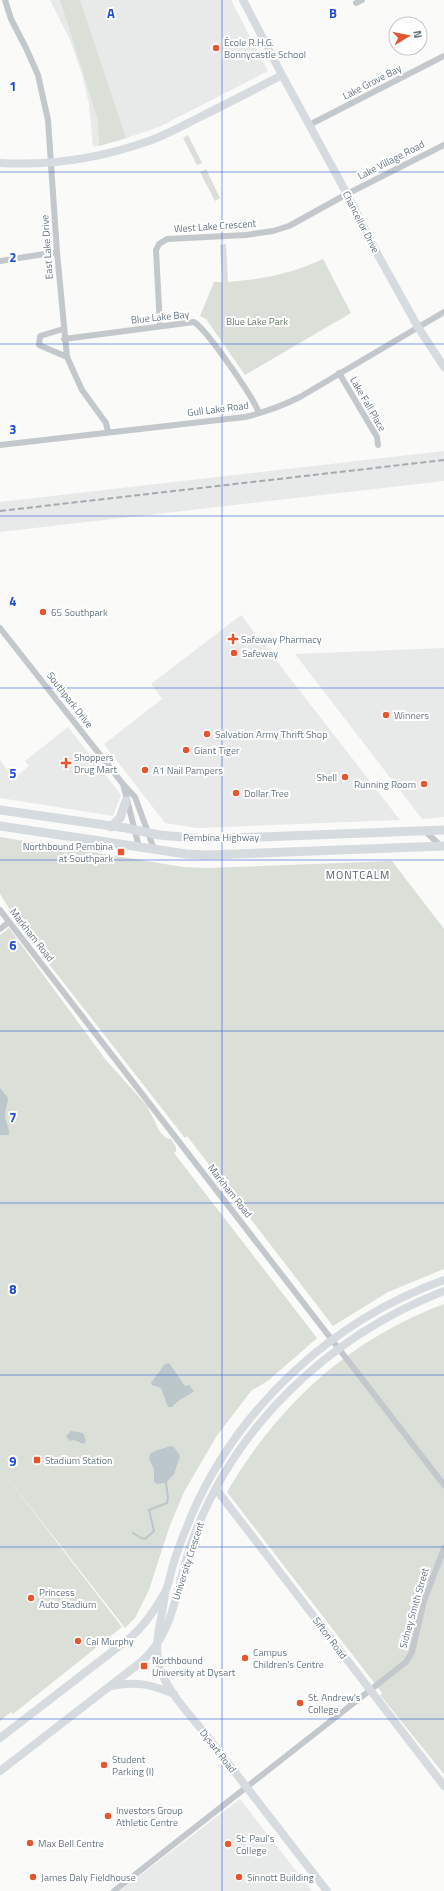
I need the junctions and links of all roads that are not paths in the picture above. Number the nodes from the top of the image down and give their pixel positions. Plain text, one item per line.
1 (5, 0) edge
2 (243, 0) edge
3 (444, 56) edge
4 (282, 75) junction
5 (309, 125) junction
6 (444, 145) edge
7 (0, 163) edge
8 (50, 163) junction
9 (347, 194) junction
10 (56, 252) junction
11 (0, 260) edge
12 (444, 312) edge
13 (160, 326) junction
14 (418, 327) junction
15 (63, 329) junction
16 (64, 340) junction
17 (67, 356) junction
18 (444, 368) edge
19 (339, 373) junction
20 (259, 414) junction
21 (108, 432) junction
22 (0, 445) edge
23 (378, 445) dead end
24 (0, 628) edge
25 (123, 784) junction
26 (126, 801) junction
27 (0, 810) edge
28 (0, 826) edge
29 (111, 827) junction
30 (444, 830) edge
31 (134, 831) junction
32 (425, 831) junction
33 (147, 833) junction
34 (138, 847) junction
35 (443, 847) edge
36 (154, 849) junction
37 (0, 910) edge
38 (9, 922) junction
39 (0, 929) edge
40 (444, 1280) edge
41 (444, 1291) edge
42 (332, 1339) junction
43 (338, 1348) junction
44 (444, 1485) edge
45 (216, 1489) junction
46 (444, 1548) edge
47 (165, 1593) junction
48 (157, 1644) junction
49 (110, 1686) junction
50 (369, 1689) junction
51 (174, 1694) junction
52 (0, 1738) edge
53 (0, 1771) edge
54 (444, 1786) edge
55 (247, 1788) junction
56 (114, 1891) edge
57 (327, 1891) edge

1 - 8 street, East Lake Drive
2 - 4 street, Chancellor Drive
3 - 5 street, Lake Grove Bay
4 - 5 street, Chancellor Drive
4 - 8 street
5 - 9 street, Chancellor Drive
6 - 9 street, Lake Village Road
7 - 8 street
8 - 10 street, East Lake Drive
9 - 13 street, West Lake Crescent
9 - 14 street, Chancellor Drive
10 - 11 street
10 - 15 street, East Lake Drive
12 - 14 street
13 - 16 street, Blue Lake Bay
13 - 20 street, Blue Lake Bay
14 - 18 street, Chancellor Drive
14 - 19 street, Gull Lake Road
15 - 16 street, East Lake Drive
15 - 17 street
16 - 17 street, East Lake Drive
17 - 21 street, East Lake Drive
19 - 20 street, Gull Lake Road
19 - 23 street, Lake Fall Place
20 - 21 street, Gull Lake Road
21 - 22 street, Gull Lake Road
24 - 25 street, Southpark Drive
25 - 26 street, Southpark Drive
25 - 33 street, Southpark Drive
26 - 29 main road
26 - 31 street, Southpark Drive
27 - 29 main road, Pembina Highway
28 - 34 main road, Pembina Highway
29 - 31 main road, Pembina Highway
30 - 32 main road, Pembina Highway
31 - 33 main road, Pembina Highway
31 - 34 street, Southpark Drive
32 - 33 main road, Pembina Highway
32 - 35 street
33 - 36 street, Southpark Drive
34 - 36 main road, Pembina Highway
35 - 36 main road, Pembina Highway
37 - 38 street, Markham Road
38 - 39 street
38 - 42 street, Markham Road
40 - 42 street, University Crescent
41 - 43 street, University Crescent
42 - 43 street, Markham Road
42 - 47 street, University Crescent
43 - 44 street, Markham Road
43 - 45 street, University Crescent
45 - 48 street, University Crescent
45 - 50 street, Sifton Road
46 - 50 street, Sidney Smith Street
47 - 48 street, Dysart Road
47 - 52 street, University Crescent
48 - 49 street, University Crescent
48 - 51 street, Dysart Road
49 - 51 street
49 - 53 street, University Crescent
50 - 54 street, Sifton Road
50 - 55 street, Sidney Smith Street
51 - 55 street, Dysart Road
55 - 56 street, Sidney Smith Street
55 - 57 street, Dysart Road

